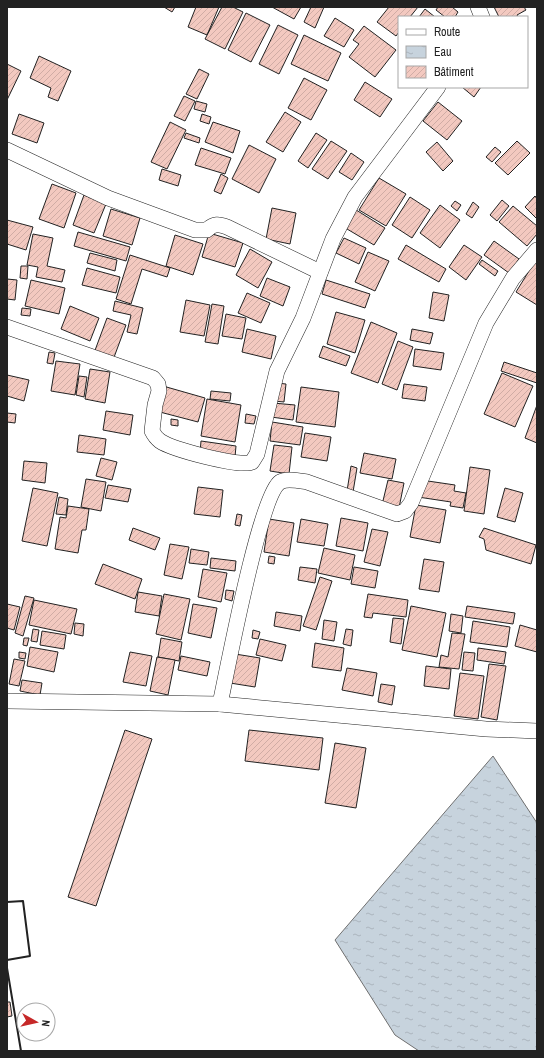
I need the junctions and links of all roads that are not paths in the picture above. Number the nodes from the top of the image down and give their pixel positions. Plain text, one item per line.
1 (437, 88) edge
2 (7, 150) edge
3 (537, 250) edge
4 (320, 272) junction
5 (7, 327) edge
6 (7, 701) edge
7 (220, 704) junction
8 (537, 731) edge

1 - 4 street
2 - 4 street
3 - 7 street
4 - 5 street
6 - 7 street
7 - 8 street

